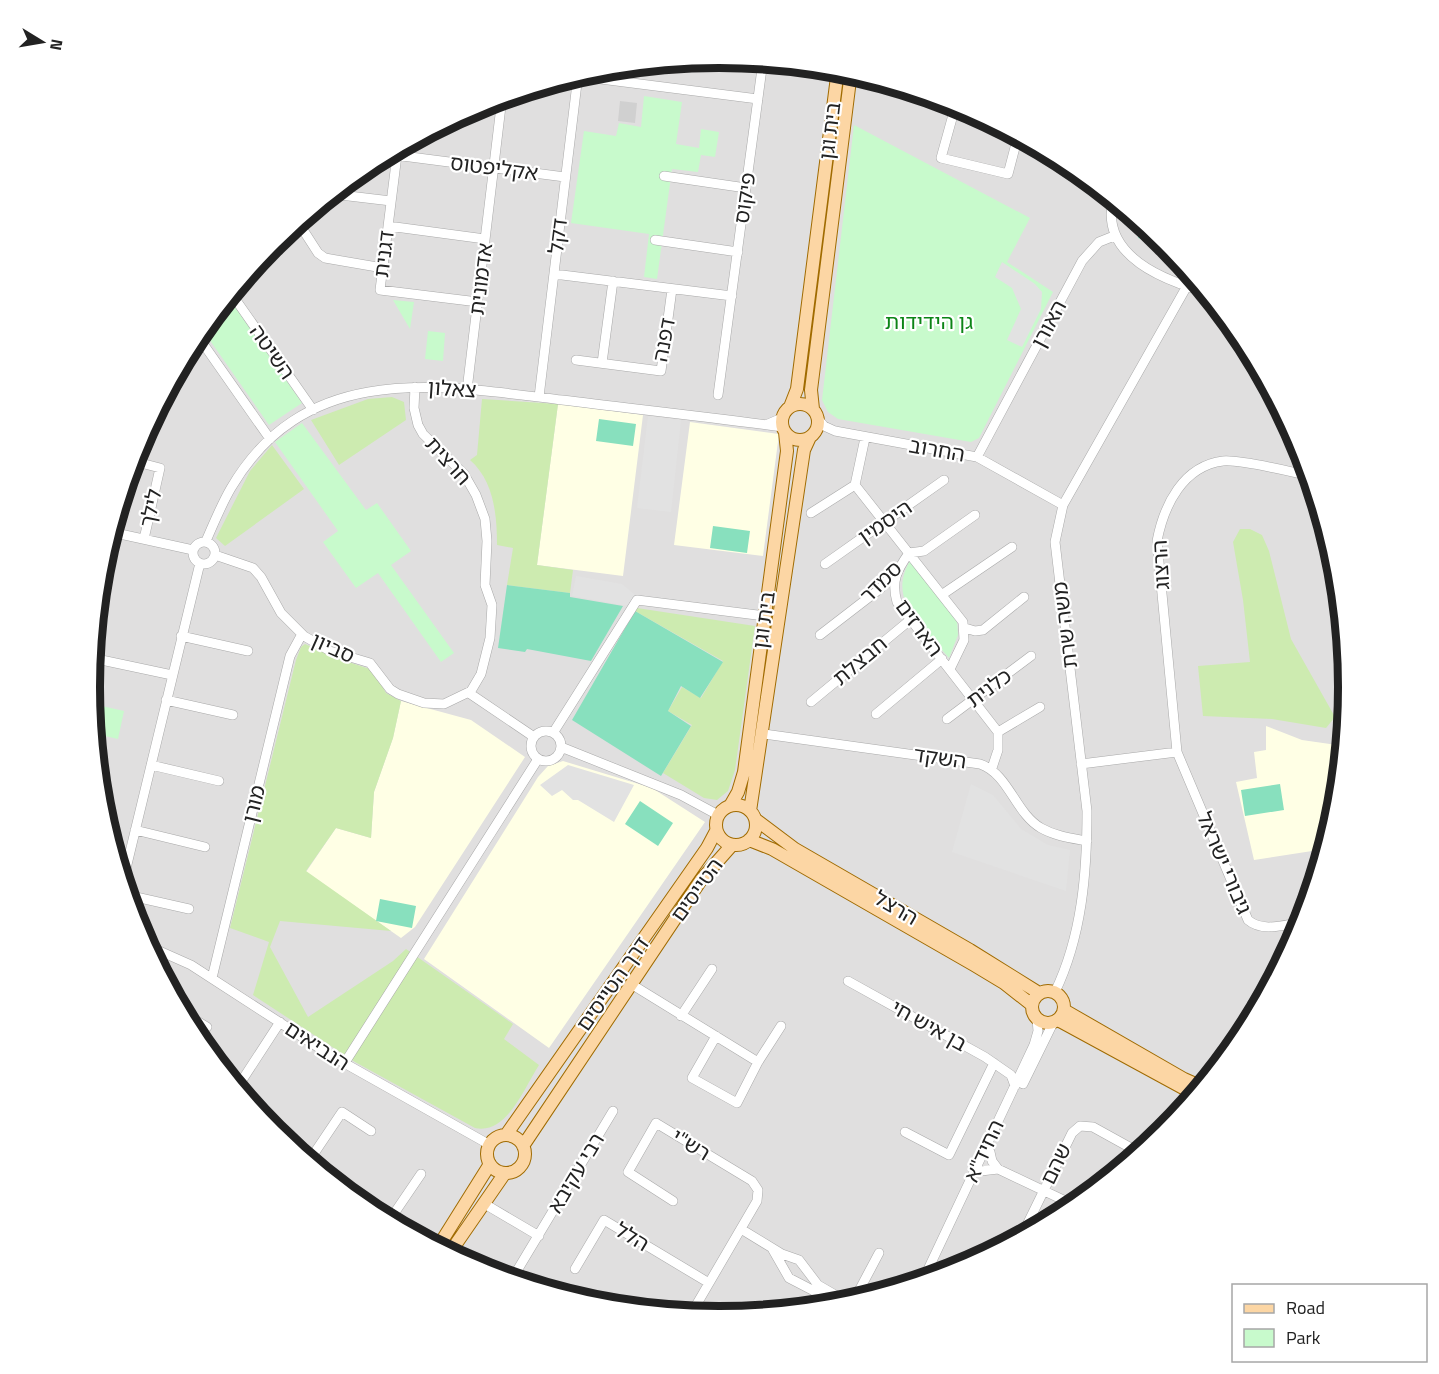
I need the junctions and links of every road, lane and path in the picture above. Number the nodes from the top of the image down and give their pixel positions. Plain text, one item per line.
1 (762, 69) edge
2 (600, 79) edge
3 (837, 79) edge
4 (850, 81) edge
5 (577, 85) edge
6 (758, 99) junction
7 (500, 108) edge
8 (953, 114) edge
9 (1016, 143) edge
10 (402, 155) edge
11 (392, 161) edge
12 (494, 168) junction
13 (664, 176) dead end
14 (565, 177) junction
15 (746, 188) junction
16 (343, 195) edge
17 (391, 201) junction
18 (1111, 207) edge
19 (388, 226) junction
20 (302, 229) edge
21 (1114, 236) junction
22 (485, 239) junction
23 (655, 240) dead end
24 (738, 252) junction
25 (382, 268) junction
26 (554, 274) junction
27 (613, 281) junction
28 (1187, 286) junction
29 (1192, 288) edge
30 (672, 289) junction
31 (732, 296) junction
32 (236, 300) edge
33 (478, 302) junction
34 (203, 344) edge
35 (576, 360) dead end
36 (602, 363) junction
37 (415, 387) junction
38 (467, 390) junction
39 (718, 395) dead end
40 (539, 397) junction
41 (790, 407) junction
42 (313, 410) junction
43 (816, 414) junction
44 (783, 426) junction
45 (835, 431) junction
46 (811, 436) junction
47 (865, 438) junction
48 (270, 439) junction
49 (977, 457) junction
50 (142, 463) edge
51 (1301, 474) edge
52 (944, 480) dead end
53 (855, 485) junction
54 (1063, 505) junction
55 (811, 513) dead end
56 (975, 515) dead end
57 (884, 522) junction
58 (119, 534) edge
59 (144, 539) junction
60 (206, 541) junction
61 (1012, 547) dead end
62 (193, 550) junction
63 (909, 553) junction
64 (215, 555) junction
65 (200, 563) junction
66 (825, 564) dead end
67 (943, 594) junction
68 (1024, 597) dead end
69 (765, 616) junction
70 (910, 620) junction
71 (965, 628) junction
72 (302, 634) junction
73 (820, 635) dead end
74 (181, 636) junction
75 (248, 651) dead end
76 (1031, 656) dead end
77 (942, 659) junction
78 (101, 660) edge
79 (950, 669) junction
80 (172, 675) junction
81 (469, 693) junction
82 (973, 699) junction
83 (166, 700) junction
84 (811, 702) dead end
85 (1040, 707) dead end
86 (876, 714) dead end
87 (233, 715) dead end
88 (947, 719) dead end
89 (998, 732) junction
90 (553, 733) junction
91 (764, 734) junction
92 (534, 737) junction
93 (561, 747) junction
94 (1177, 752) junction
95 (538, 759) junction
96 (1081, 764) junction
97 (151, 765) junction
98 (992, 768) junction
99 (219, 781) dead end
100 (730, 806) junction
101 (718, 815) junction
102 (753, 815) junction
103 (135, 830) junction
104 (716, 831) junction
105 (749, 840) junction
106 (1087, 841) junction
107 (732, 845) junction
108 (205, 847) dead end
109 (127, 865) edge
110 (137, 897) edge
111 (189, 909) dead end
112 (1292, 923) edge
113 (159, 950) edge
114 (712, 969) dead end
115 (212, 978) junction
116 (848, 981) dead end
117 (631, 984) junction
118 (1055, 992) junction
119 (1039, 993) junction
120 (1032, 1005) junction
121 (681, 1016) junction
122 (1058, 1017) junction
123 (1037, 1019) junction
124 (199, 1022) edge
125 (280, 1022) junction
126 (781, 1026) dead end
127 (207, 1027) dead end
128 (716, 1036) junction
129 (758, 1062) junction
130 (994, 1063) junction
131 (344, 1064) junction
132 (1024, 1066) junction
133 (1008, 1072) junction
134 (242, 1081) edge
135 (1195, 1084) edge
136 (1015, 1086) junction
137 (1189, 1091) edge
138 (613, 1111) dead end
139 (371, 1131) dead end
140 (905, 1132) dead end
141 (507, 1135) junction
142 (490, 1145) junction
143 (523, 1146) junction
144 (1132, 1149) edge
145 (990, 1152) junction
146 (313, 1155) edge
147 (490, 1164) junction
148 (998, 1169) junction
149 (981, 1171) junction
150 (505, 1173) junction
151 (421, 1174) dead end
152 (1043, 1190) junction
153 (674, 1201) dead end
154 (1066, 1201) edge
155 (483, 1203) junction
156 (394, 1214) edge
157 (1026, 1225) edge
158 (741, 1229) junction
159 (539, 1236) junction
160 (442, 1241) edge
161 (769, 1246) junction
162 (454, 1247) edge
163 (879, 1253) dead end
164 (793, 1259) junction
165 (805, 1268) junction
166 (935, 1268) edge
167 (575, 1269) dead end
168 (784, 1269) junction
169 (927, 1271) edge
170 (516, 1272) edge
171 (796, 1280) junction
172 (709, 1283) junction
173 (858, 1291) edge
174 (838, 1295) edge
175 (827, 1297) edge
176 (695, 1305) edge

1 - 6 street, פיקוס
2 - 6 street
3 - 41 main road, בית וגן
4 - 43 main road, בית וגן
5 - 14 street, דקל
6 - 15 street, פיקוס
7 - 12 street, אדמונית
8 - 9 street
10 - 12 street, אקליפטוס
11 - 17 street, דגנית
12 - 14 street, אקליפטוס
12 - 22 street, אדמונית
13 - 15 street
14 - 26 street, דקל
15 - 24 street, פיקוס
16 - 17 street
17 - 19 street, דגנית
18 - 21 street
19 - 22 street
19 - 25 street, דגנית
20 - 25 street
21 - 28 street
21 - 49 street, האורן
22 - 33 street, אדמונית
23 - 24 street
24 - 31 street, פיקוס
25 - 33 street, דגנית
26 - 27 street
26 - 40 street, דקל
27 - 30 street
27 - 36 street
28 - 29 street
28 - 54 street, משה שרת
30 - 31 street
30 - 36 street, דפנה
31 - 39 street, פיקוס
32 - 42 street, השיטה
33 - 38 street, אדמונית
34 - 48 street
35 - 36 street, דפנה
37 - 38 street, צאלון
37 - 42 street, צאלון
37 - 81 street, חרצית
38 - 40 street, צאלון
40 - 44 street, צאלון
41 - 43 main road
41 - 44 main road
42 - 48 street, צאלון
43 - 45 street, החרוב
43 - 46 main road
44 - 46 main road
44 - 69 main road, בית וגן
45 - 46 street, החרוב
45 - 47 street, החרוב
46 - 91 main road, בית וגן
47 - 49 street, החרוב
47 - 53 street
48 - 60 street, צאלון
49 - 54 street, החרוב
50 - 59 street, לילך
51 - 94 street, הרצוג
52 - 57 street, היסמין
53 - 55 street
53 - 57 street, הארזים
54 - 96 street, משה שרת
56 - 63 street, סמדר
57 - 63 street, הארזים
57 - 66 street, היסמין
58 - 59 street
59 - 62 street
60 - 62 street
60 - 64 street
61 - 67 street
62 - 65 street
63 - 67 street, הארזים
63 - 70 street, הארזים
63 - 73 street, סמדר
64 - 65 street
64 - 72 street, סביון
65 - 74 street
67 - 71 street, הארזים
68 - 71 street
69 - 90 street
69 - 100 main road, בית וגן
70 - 77 street, הארזים
70 - 84 street, חבצלת
71 - 79 street, הארזים
72 - 81 street, סביון
72 - 115 street, מורן
74 - 75 street
74 - 80 street
76 - 82 street, כלנית
77 - 79 street, הארזים
77 - 86 street
78 - 80 street
79 - 82 street, הארזים
80 - 83 street
81 - 92 street
82 - 88 street, כלנית
82 - 89 street, הארזים
83 - 87 street
83 - 97 street
85 - 89 street
89 - 98 street
90 - 92 street
90 - 93 street
91 - 98 street, השקד
91 - 102 main road, בית וגן
92 - 95 street
93 - 95 street
93 - 101 street
94 - 96 street
94 - 112 street, גיבורי ישראל
95 - 131 street
96 - 106 street, משה שרת
97 - 99 street
97 - 103 street
98 - 106 street, השקד
100 - 101 main road
100 - 102 main road
101 - 104 main road
102 - 105 main road
102 - 119 main road, הרצל
103 - 108 street
103 - 109 street
104 - 107 main road
104 - 141 main road, דרך הטייסים
105 - 107 main road
105 - 120 main road, הרצל
106 - 118 street, משה שרת
107 - 117 main road, הטייסים
110 - 111 street
113 - 115 street, הנביאים
114 - 121 street
115 - 125 street, הנביאים
116 - 130 street, בן איש חי
117 - 121 street
117 - 143 main road, הטייסים
118 - 119 main road
118 - 122 main road
119 - 120 main road
120 - 123 main road
121 - 128 street
122 - 123 main road
122 - 135 main road
122 - 137 main road
122 - 145 street, החיד"א
123 - 132 street, החיד"א
124 - 127 street
125 - 131 street, הנביאים
125 - 134 street
126 - 129 street
128 - 129 street
128 - 129 street
130 - 133 street, בן איש חי
130 - 140 street
131 - 142 street, הנביאים
132 - 133 street
132 - 136 street, החיד"א
133 - 136 street
136 - 169 street, החיד"א
138 - 159 street, רבי עקיבא
139 - 146 street
141 - 142 main road
141 - 143 main road
142 - 147 main road
143 - 150 main road
144 - 152 street, שהם
145 - 148 street
145 - 149 street, החיד"א
147 - 150 main road
147 - 160 main road
148 - 149 street
148 - 152 street
149 - 166 street, החיד"א
150 - 155 main road
151 - 156 street
152 - 154 street
152 - 157 street, שהם
153 - 158 street, רש"י
155 - 159 street, רבי עקיבא
155 - 162 main road
158 - 161 street
158 - 172 street
159 - 170 street, רבי עקיבא
161 - 164 street
161 - 168 street
163 - 173 street
164 - 165 street
164 - 168 street
165 - 171 street
165 - 174 street
167 - 172 street, הלל
168 - 171 street
171 - 175 street
172 - 176 street

